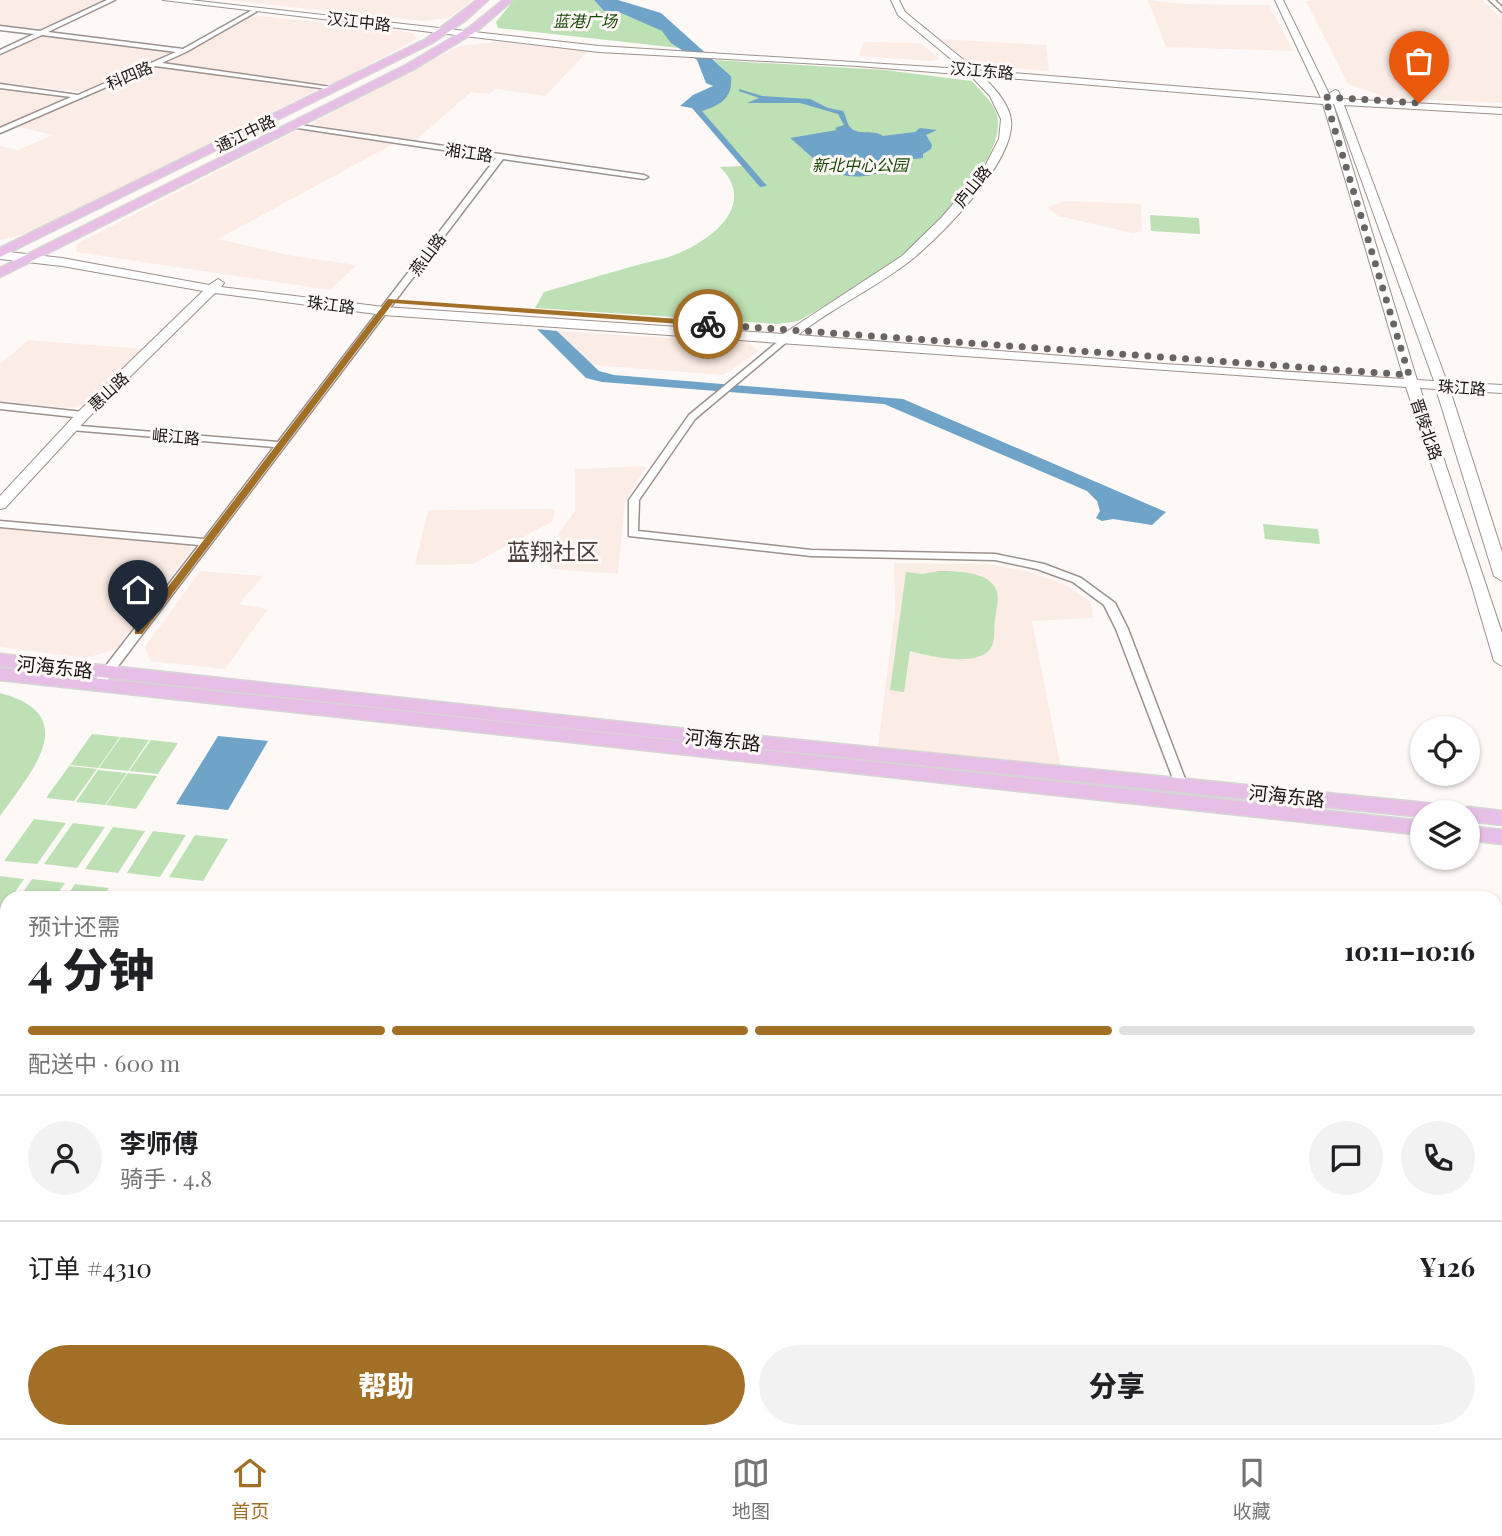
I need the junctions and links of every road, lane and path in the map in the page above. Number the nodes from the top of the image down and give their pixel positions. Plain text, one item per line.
1 (112, 0) edge
2 (167, 0) edge
3 (200, 0) edge
4 (483, 0) edge
5 (508, 0) edge
6 (895, 0) edge
7 (1492, 0) edge
8 (1280, 2) edge
9 (1292, 2) dead end
10 (1502, 10) edge
11 (254, 11) junction
12 (0, 28) edge
13 (447, 30) junction
14 (468, 32) junction
15 (40, 33) junction
16 (184, 51) junction
17 (0, 52) edge
18 (155, 64) junction
19 (970, 70) junction
20 (0, 86) edge
21 (335, 88) junction
22 (78, 96) junction
23 (1332, 100) junction
24 (1502, 109) edge
25 (293, 126) junction
26 (0, 131) edge
27 (501, 156) junction
28 (645, 177) dead end
29 (6, 247) edge
30 (43, 252) junction
31 (0, 254) edge
32 (28, 258) junction
33 (0, 273) edge
34 (216, 285) junction
35 (388, 306) junction
36 (791, 334) junction
37 (1410, 379) junction
38 (1441, 381) junction
39 (1502, 381) edge
40 (1502, 389) edge
41 (0, 406) edge
42 (83, 415) junction
43 (71, 427) junction
44 (281, 445) junction
45 (0, 505) edge
46 (0, 524) edge
47 (206, 542) junction
48 (1502, 576) edge
49 (0, 660) edge
50 (1502, 661) edge
51 (0, 674) edge
52 (103, 678) junction
53 (1181, 784) junction
54 (1410, 808) edge
55 (1480, 815) edge
56 (1502, 818) edge
57 (1410, 827) edge
58 (1480, 834) edge
59 (1502, 837) edge

1 - 15 street
2 - 11 main road, 汉江中路
3 - 13 main road, 汉江中路
4 - 13 main road, 通江中路
5 - 14 main road
6 - 19 main road, 庐山路
7 - 10 street
8 - 23 main road, 晋陵北路
9 - 23 main road, 晋陵北路
11 - 13 main road, 汉江中路
11 - 16 street, 科四路
12 - 15 street
13 - 14 main road, 汉江中路
13 - 21 main road, 通江中路
14 - 19 main road, 汉江东路
14 - 25 main road, 通江中路
15 - 16 street
15 - 17 street
16 - 18 street, 科四路
18 - 21 street
18 - 22 street, 科四路
19 - 23 main road, 汉江东路
19 - 36 main road, 庐山路
20 - 22 street
21 - 29 main road, 通江中路
22 - 26 street, 科四路
23 - 24 main road, 汉江东路
23 - 37 main road, 晋陵北路
23 - 38 main road, 晋陵北路
25 - 27 street, 湘江路
25 - 30 main road, 通江中路
27 - 28 street, 湘江路
27 - 35 street, 燕山路
29 - 30 main road, 珠江路
29 - 31 main road, 通江中路
30 - 32 main road, 通江中路
30 - 34 main road, 珠江路
31 - 32 main road, 珠江路
32 - 33 main road, 通江中路
32 - 34 main road, 珠江路
34 - 35 main road, 珠江路
34 - 42 main road, 惠山路
35 - 36 main road, 珠江路
35 - 44 street, 燕山路
36 - 37 main road, 珠江路
36 - 53 street
37 - 38 main road, 珠江路
37 - 50 main road, 晋陵北路
38 - 39 main road, 珠江路
38 - 40 main road, 珠江路
38 - 48 main road, 晋陵北路
41 - 42 street
42 - 43 main road, 惠山路
43 - 44 street, 岷江路
43 - 45 main road, 惠山路
44 - 47 street, 燕山路
46 - 47 street
47 - 52 street, 燕山路
49 - 52 main road, 河海东路
51 - 52 main road, 河海东路
52 - 53 main road, 河海东路
52 - 57 main road, 河海东路
53 - 54 main road, 河海东路
55 - 56 main road
58 - 59 main road

